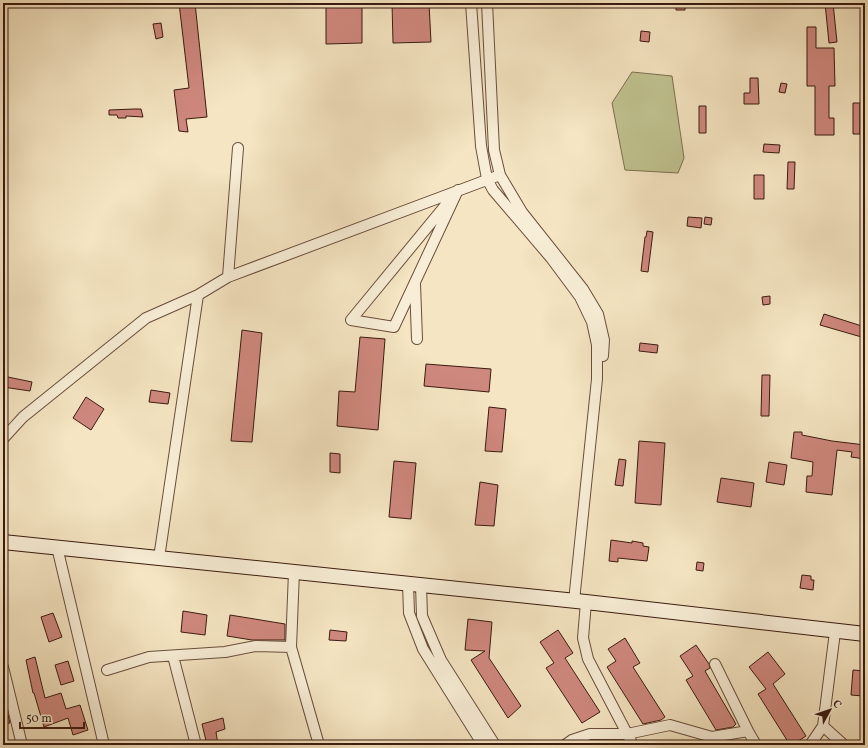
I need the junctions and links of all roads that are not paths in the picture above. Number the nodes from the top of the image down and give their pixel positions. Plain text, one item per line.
1 (471, 3) edge
2 (487, 3) edge
3 (238, 148) dead end
4 (500, 175) junction
5 (487, 179) junction
6 (458, 190) junction
7 (228, 277) junction
8 (415, 282) junction
9 (198, 295) junction
10 (417, 339) dead end
11 (597, 379) junction
12 (3, 439) edge
13 (3, 542) edge
14 (57, 547) junction
15 (159, 558) junction
16 (294, 572) junction
17 (415, 584) junction
18 (580, 602) junction
19 (835, 632) junction
20 (865, 634) edge
21 (291, 647) junction
22 (173, 656) junction
23 (715, 664) dead end
24 (3, 667) edge
25 (107, 670) dead end
26 (823, 726) junction
27 (748, 732) junction
28 (627, 734) junction
29 (22, 745) edge
30 (104, 745) edge
31 (196, 745) edge
32 (319, 745) edge
33 (483, 745) edge
34 (495, 745) edge
35 (565, 745) edge
36 (633, 745) edge
37 (756, 745) edge
38 (810, 745) edge
39 (844, 745) edge

1 - 5 street
2 - 4 street
3 - 7 street
4 - 5 street
4 - 11 street
5 - 6 street
5 - 11 street
6 - 7 street
6 - 8 street
6 - 8 street
7 - 9 street
8 - 10 street
9 - 12 street
9 - 15 street
11 - 18 street
13 - 14 main road
14 - 15 main road
14 - 30 street
15 - 16 main road
16 - 17 main road
16 - 21 street
17 - 18 main road
17 - 33 street
17 - 34 street
18 - 19 main road
18 - 28 street
19 - 20 main road
19 - 26 street
21 - 22 street
21 - 32 street
22 - 25 street
22 - 31 street
23 - 27 street
24 - 29 street
26 - 38 street
26 - 39 street
27 - 28 street
27 - 37 street
28 - 35 street
28 - 36 street

